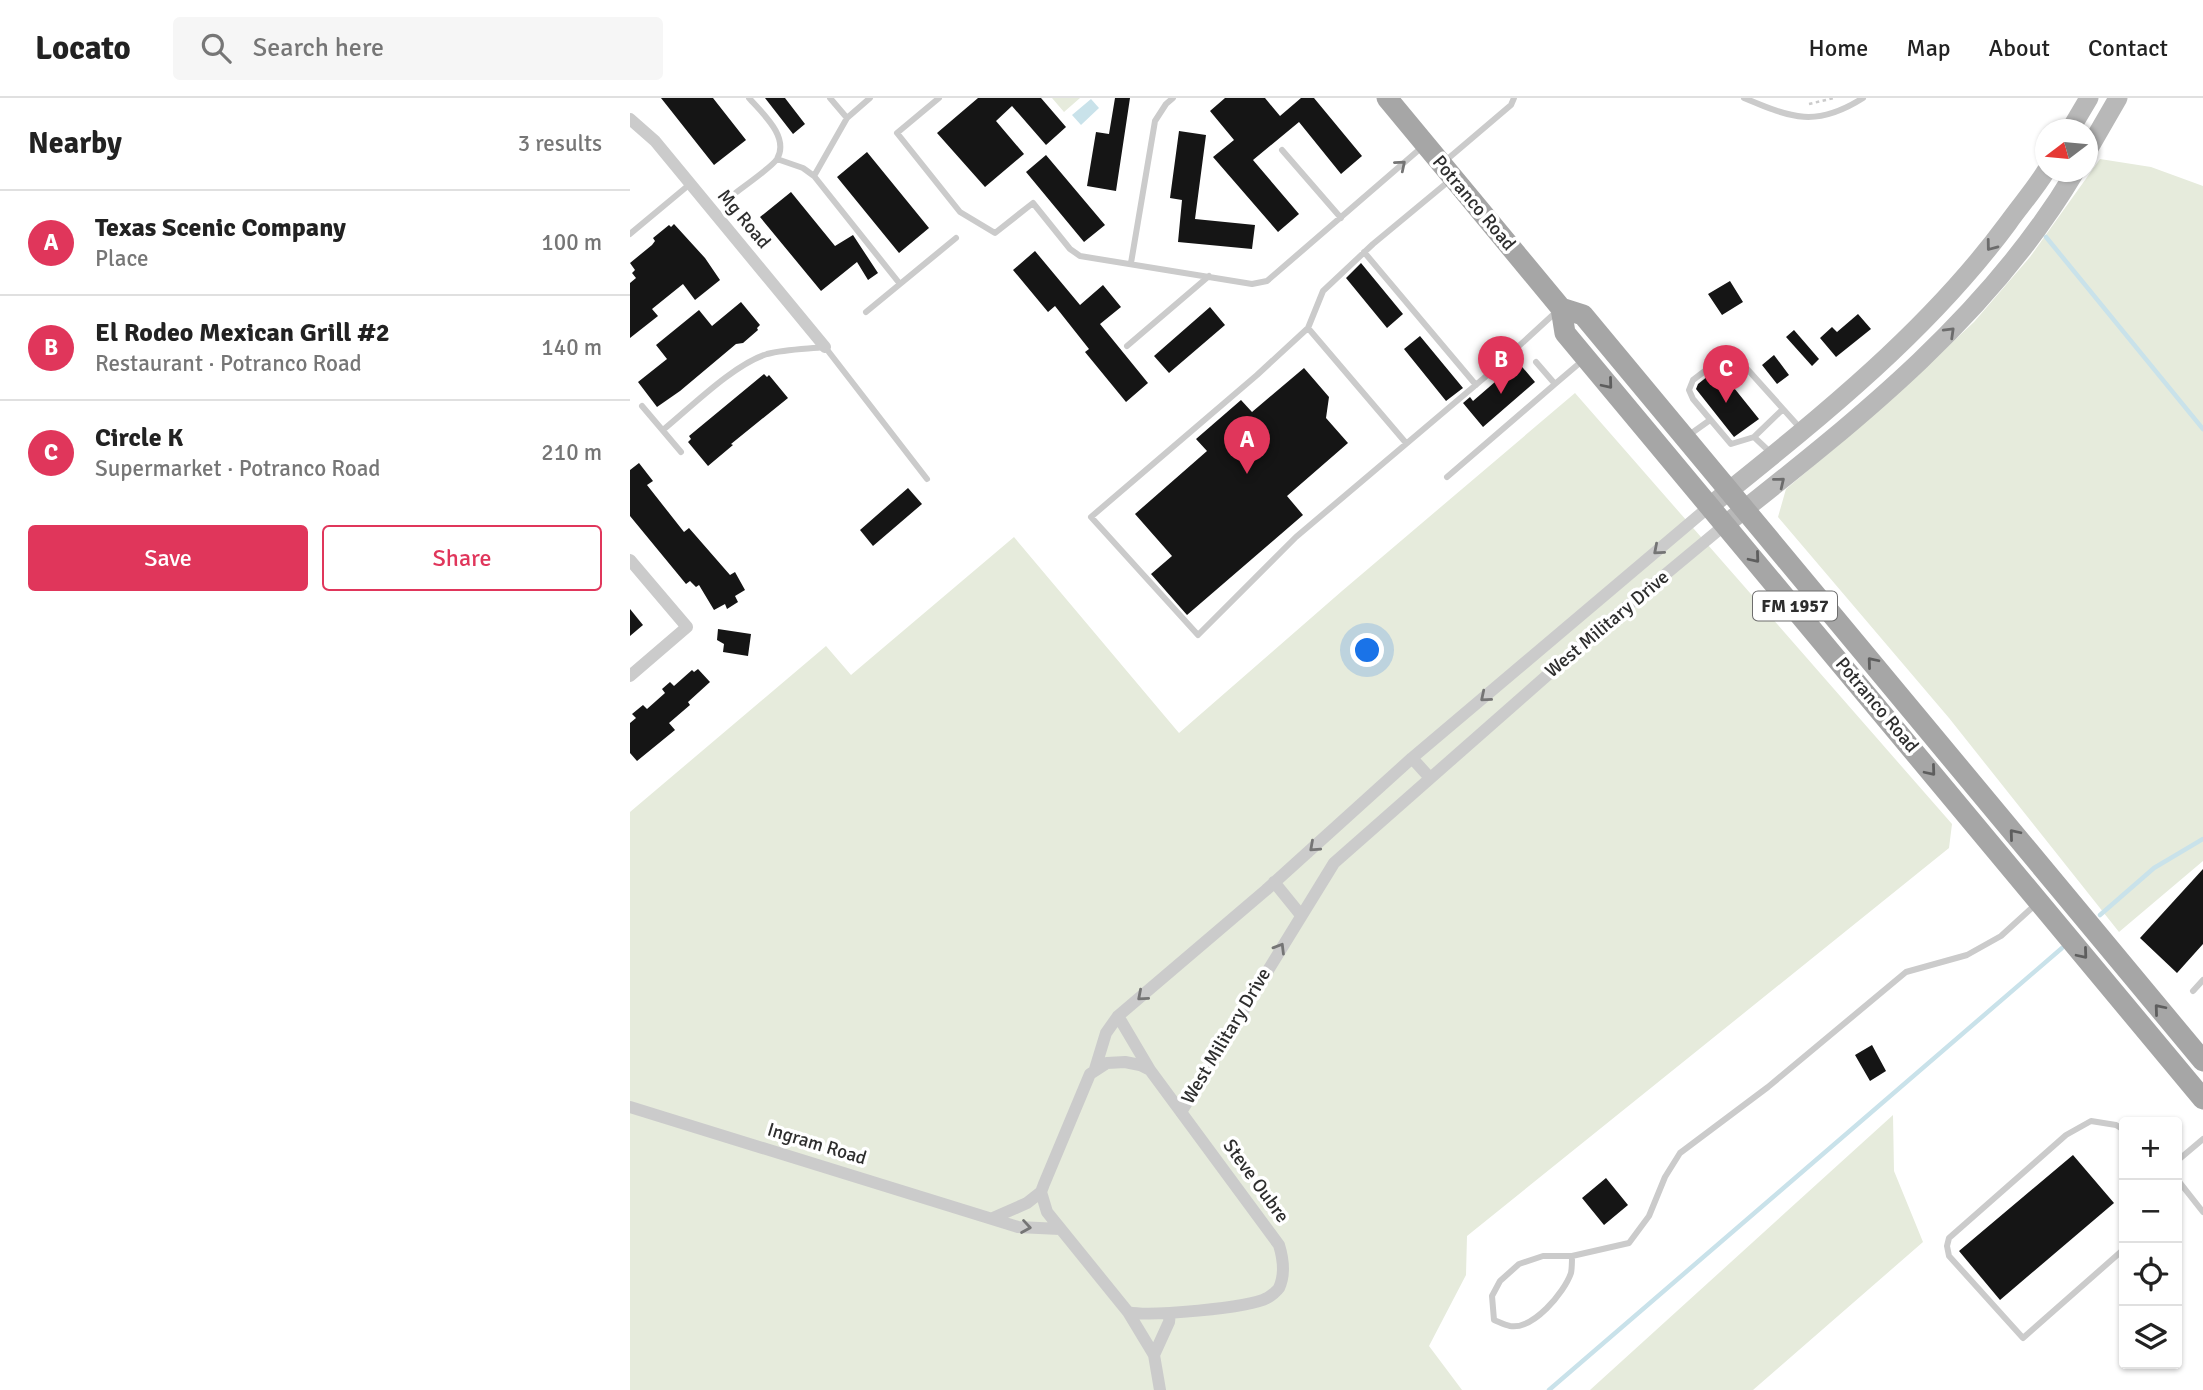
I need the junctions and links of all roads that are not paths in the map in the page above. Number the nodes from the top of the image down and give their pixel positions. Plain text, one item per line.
1 (749, 98) edge
2 (830, 98) edge
3 (870, 98) edge
4 (939, 98) edge
5 (1173, 98) edge
6 (1387, 98) edge
7 (1514, 98) edge
8 (1744, 98) edge
9 (1863, 98) edge
10 (2089, 98) edge
11 (2118, 98) edge
12 (847, 118) junction
13 (630, 119) edge
14 (2077, 119) edge
15 (2098, 133) edge
16 (1425, 144) junction
17 (1282, 150) dead end
18 (776, 159) junction
19 (1447, 170) junction
20 (814, 176) junction
21 (2038, 182) edge
22 (2068, 182) edge
23 (691, 184) junction
24 (734, 194) dead end
25 (2015, 213) junction
26 (1340, 218) junction
27 (2036, 229) junction
28 (630, 233) edge
29 (956, 238) dead end
30 (1364, 251) junction
31 (1131, 264) junction
32 (1209, 276) junction
33 (900, 284) junction
34 (1560, 308) junction
35 (866, 312) dead end
36 (1308, 328) junction
37 (1127, 346) dead end
38 (825, 347) junction
39 (1586, 357) junction
40 (1536, 362) dead end
41 (1555, 384) junction
42 (1476, 385) junction
43 (642, 406) dead end
44 (1783, 409) junction
45 (1710, 419) junction
46 (663, 430) junction
47 (1802, 430) junction
48 (1754, 437) junction
49 (1686, 438) junction
50 (1406, 443) junction
51 (681, 452) dead end
52 (1772, 455) junction
53 (1447, 477) dead end
54 (927, 479) dead end
55 (1729, 490) junction
56 (1710, 506) junction
57 (1745, 509) junction
58 (1726, 524) junction
59 (630, 560) edge
60 (630, 676) edge
61 (1412, 758) junction
62 (1430, 778) junction
63 (1275, 882) junction
64 (2039, 901) junction
65 (1300, 914) junction
66 (2203, 980) edge
67 (2193, 991) dead end
68 (1118, 1016) junction
69 (2203, 1061) edge
70 (1095, 1069) junction
71 (1150, 1070) junction
72 (2203, 1099) edge
73 (630, 1107) edge
74 (1181, 1112) junction
75 (2119, 1127) edge
76 (2203, 1139) edge
77 (2182, 1157) edge
78 (2179, 1180) edge
79 (1041, 1192) junction
80 (2203, 1212) edge
81 (993, 1217) junction
82 (1060, 1229) junction
83 (2119, 1253) edge
84 (1572, 1256) junction
85 (1128, 1312) junction
86 (1170, 1313) junction
87 (1154, 1354) junction
88 (1160, 1390) edge

1 - 18 lane
2 - 12 lane
3 - 12 lane
4 - 31 lane
5 - 31 lane
6 - 16 main road, Potranco Road / FM 1957
7 - 19 lane
8 - 9 lane
10 - 14 main road
11 - 15 main road
12 - 20 lane
13 - 23 street, Mg Road
16 - 19 main road, Potranco Road / FM 1957
26 -> 16 lane
17 - 26 lane
18 - 20 lane
18 - 24 lane
19 - 30 lane
19 - 34 main road, Potranco Road / FM 1957
20 - 33 lane
21 - 25 main road, West Military Drive
22 - 27 main road, West Military Drive
23 - 28 lane
23 - 38 street, Mg Road
25 - 27 main road
25 -> 47 main road, West Military Drive
26 - 32 lane
57 -> 27 main road, West Military Drive
29 - 33 lane
30 - 36 lane
30 - 42 lane
31 - 32 lane
32 - 37 lane
33 - 35 lane
34 - 39 main road, Potranco Road / FM 1957
34 - 42 lane
34 - 49 main road, Potranco Road / FM 1957
36 - 50 lane
36 - 50 lane
38 - 46 lane
38 - 54 lane
39 - 41 lane
39 -> 56 main road, Potranco Road / FM 1957
40 - 41 lane
41 - 53 lane
42 - 50 lane
43 - 46 lane
44 - 45 lane
44 - 47 lane
44 - 48 lane
45 - 48 lane
45 - 49 lane
46 - 51 lane
47 - 52 main road, West Military Drive
48 - 52 lane
49 - 55 main road, Potranco Road / FM 1957
52 - 55 main road, West Military Drive
55 - 56 main road, West Military Drive
55 - 57 main road, Potranco Road / FM 1957
56 - 58 main road, Potranco Road / FM 1957
56 -> 61 street, West Military Drive
57 - 58 main road, West Military Drive
69 -> 57 main road, Potranco Road / FM 1957
58 - 62 street, West Military Drive
58 -> 64 main road, Potranco Road / FM 1957
59 - 60 street
61 - 62 street
61 -> 63 street, West Military Drive
62 - 65 street, West Military Drive
63 - 65 street
63 -> 68 street, West Military Drive
64 -> 72 main road, Potranco Road / FM 1957
64 - 84 lane
74 -> 65 street, West Military Drive
66 - 67 lane
68 - 70 street
68 - 71 street, Steve Oubre
70 - 71 street
70 - 79 street
71 - 74 street, Steve Oubre
73 - 81 street, Ingram Road
74 - 86 street, Steve Oubre
75 - 83 lane
76 - 77 lane
78 - 80 lane
79 - 81 street
79 - 82 street
81 -> 82 street, Ingram Road
82 - 85 street
84 - 84 lane
85 - 86 street, Steve Oubre
85 - 87 street
86 - 87 street
87 - 88 street

